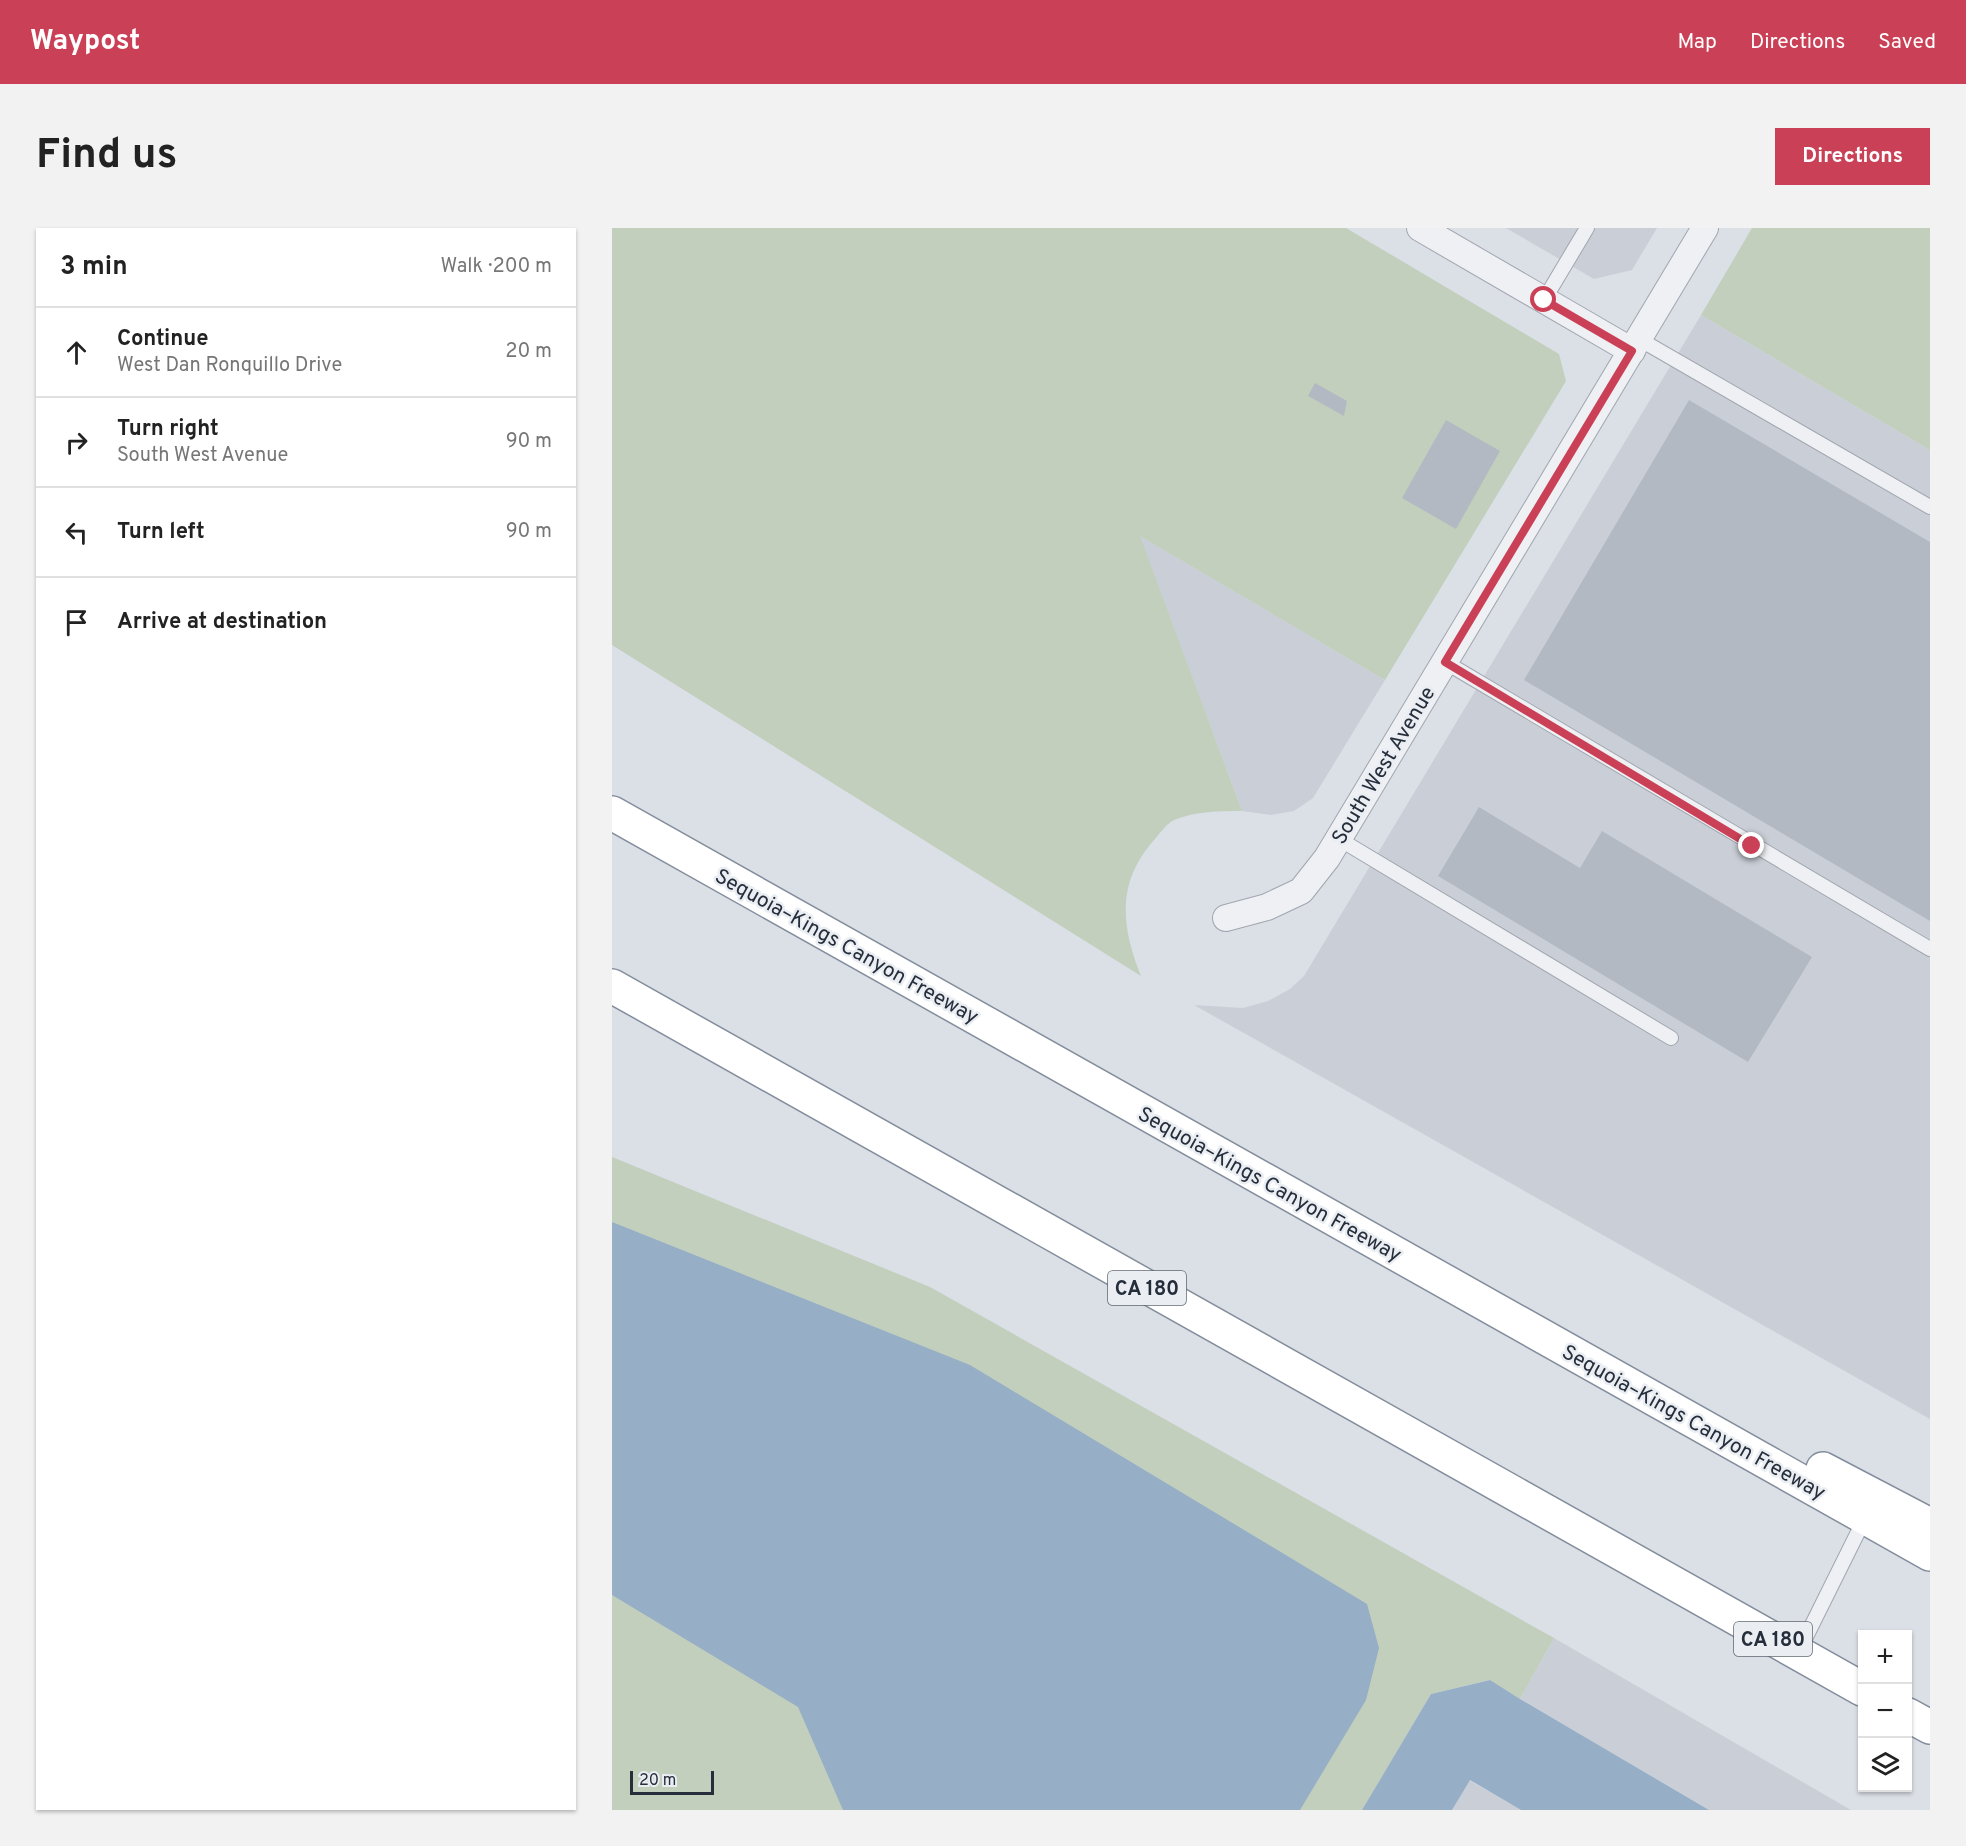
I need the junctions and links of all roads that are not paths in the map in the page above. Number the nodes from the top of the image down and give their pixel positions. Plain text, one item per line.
1 (1420, 228) edge
2 (1587, 228) edge
3 (1705, 228) edge
4 (1544, 300) junction
5 (1636, 345) junction
6 (1930, 507) edge
7 (1445, 662) junction
8 (612, 813) edge
9 (1339, 839) junction
10 (1226, 918) dead end
11 (1930, 949) edge
12 (612, 986) edge
13 (1671, 1038) dead end
14 (1209, 1150) junction
15 (1865, 1518) junction
16 (1930, 1525) edge
17 (1930, 1554) edge
18 (1797, 1653) junction
19 (1858, 1686) edge
20 (1912, 1717) edge
21 (1930, 1727) edge

1 - 4 street
2 - 4 lane
3 - 5 street, South West Avenue
4 - 5 street
5 - 6 lane
5 - 7 street, South West Avenue
7 - 9 street, South West Avenue
7 - 11 lane
8 - 14 highway, Sequoia–Kings Canyon Freeway
9 - 10 street, South West Avenue
9 - 13 lane
12 - 18 highway, CA 180
14 - 15 highway, Sequoia–Kings Canyon Freeway
14 - 16 highway
15 - 17 highway, Sequoia–Kings Canyon Freeway
15 - 18 lane
18 - 19 highway, CA 180
20 - 21 highway

